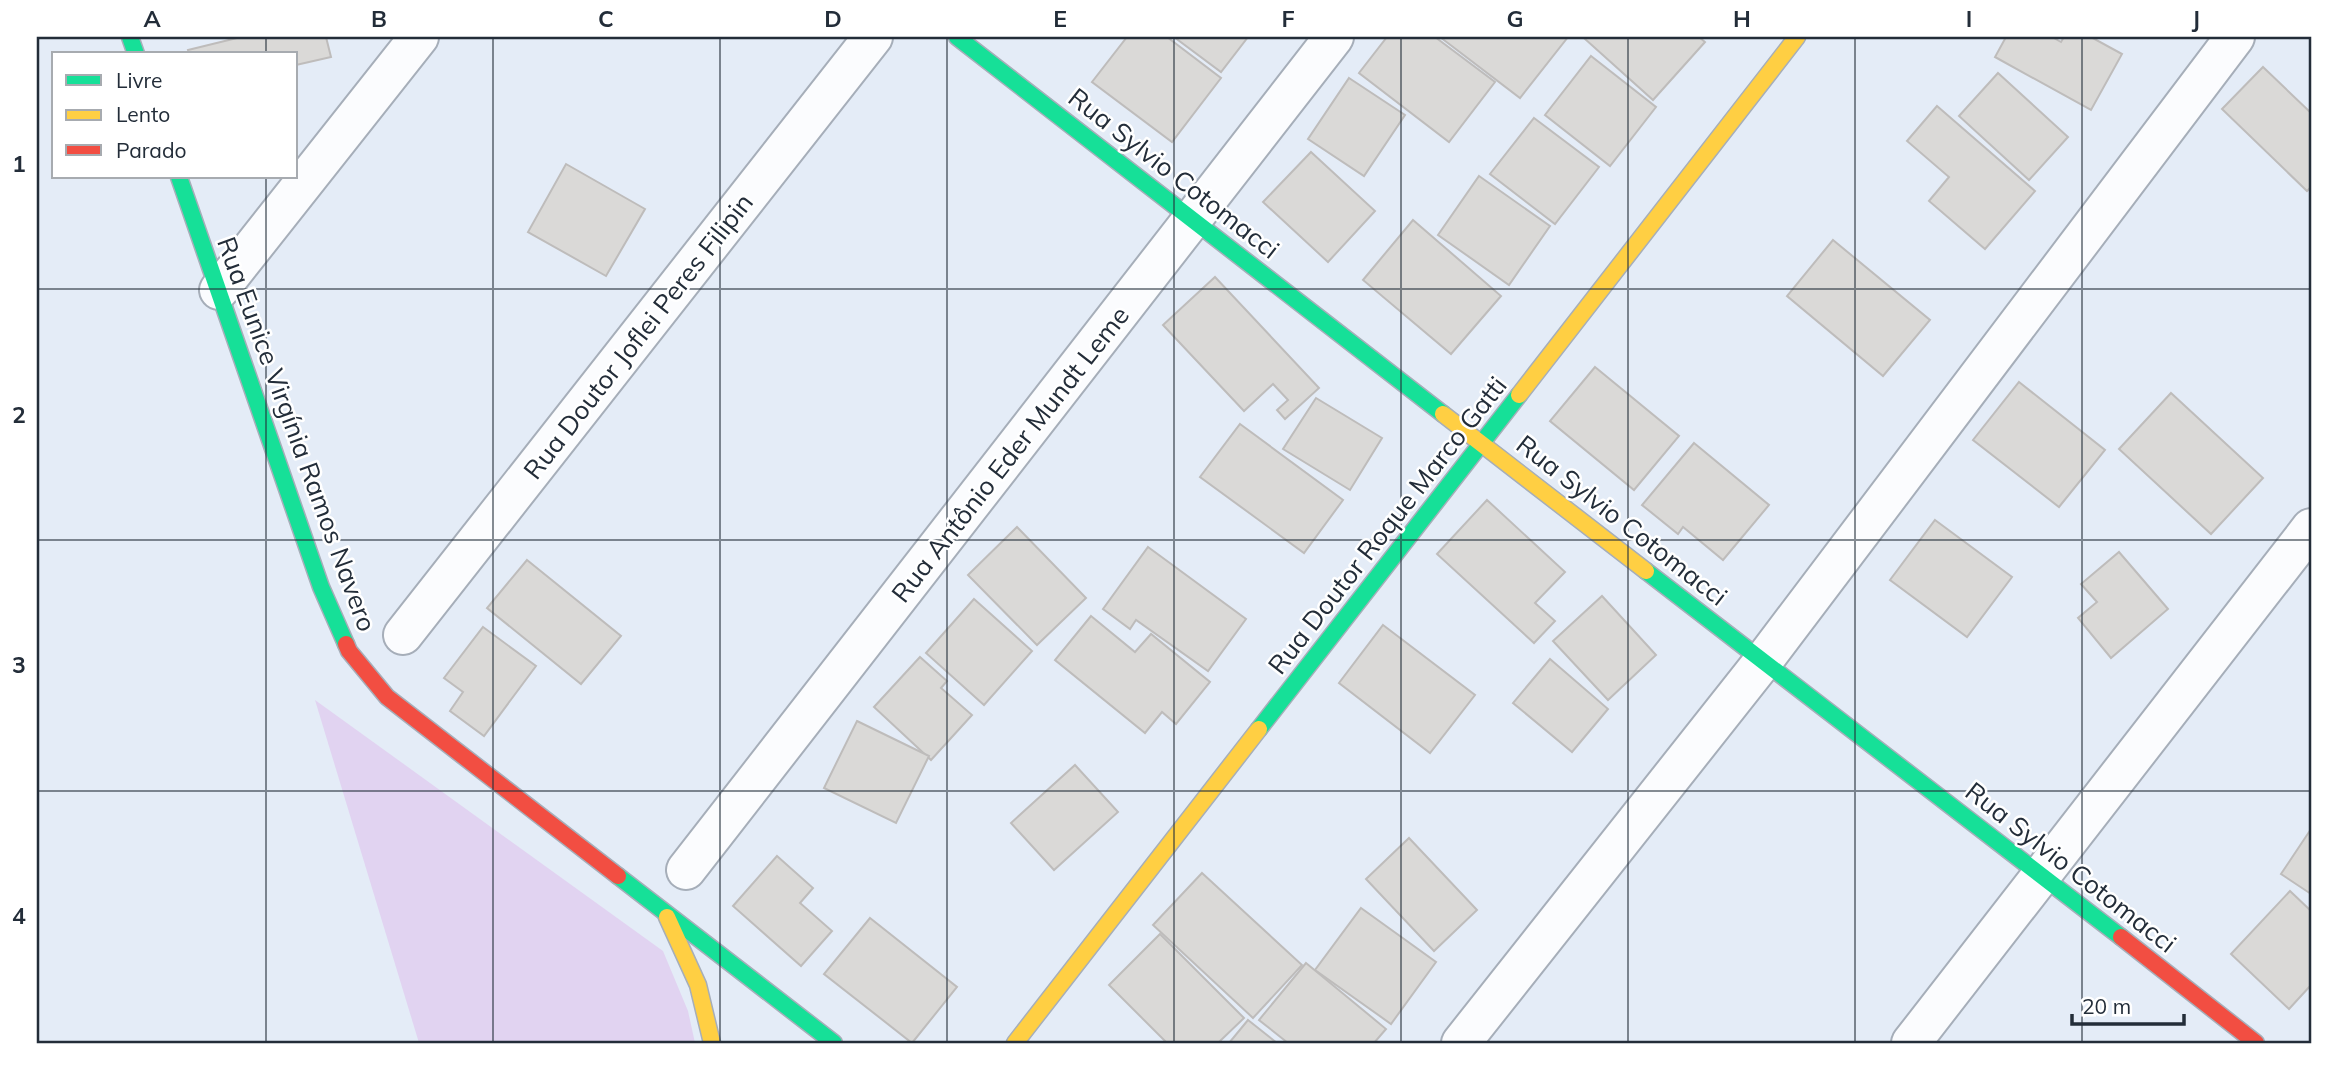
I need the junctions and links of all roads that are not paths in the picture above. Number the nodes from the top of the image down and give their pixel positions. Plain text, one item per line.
1 (419, 37) edge
2 (873, 37) edge
3 (957, 37) edge
4 (1334, 37) edge
5 (1797, 37) edge
6 (2235, 37) edge
7 (179, 178) edge
8 (1192, 218) junction
9 (219, 290) junction
10 (1482, 442) junction
11 (2311, 528) edge
12 (403, 635) dead end
13 (1764, 660) junction
14 (686, 870) dead end
15 (2042, 874) junction
16 (665, 912) junction
17 (712, 1043) edge
18 (834, 1043) edge
19 (1015, 1043) edge
20 (1461, 1043) edge
21 (1911, 1043) edge
22 (2256, 1043) edge

1 - 9 street
2 - 12 street, Rua Doutor Joflei Peres Filipin
3 - 8 street, Rua Sylvio Cotomacci
4 - 8 street, Rua Antônio Eder Mundt Leme
5 - 10 street, Rua Doutor Roque Marco Gatti
6 - 13 street
7 - 9 street, Rua Eunice Virgínia Ramos Navero
8 - 10 street, Rua Sylvio Cotomacci
8 - 14 street, Rua Antônio Eder Mundt Leme
9 - 16 street, Rua Eunice Virgínia Ramos Navero
10 - 13 street, Rua Sylvio Cotomacci
10 - 19 street, Rua Doutor Roque Marco Gatti
11 - 15 street
13 - 15 street, Rua Sylvio Cotomacci
13 - 20 street
15 - 21 street
15 - 22 street, Rua Sylvio Cotomacci
16 - 17 street
16 - 18 street, Rua Eunice Virgínia Ramos Navero

